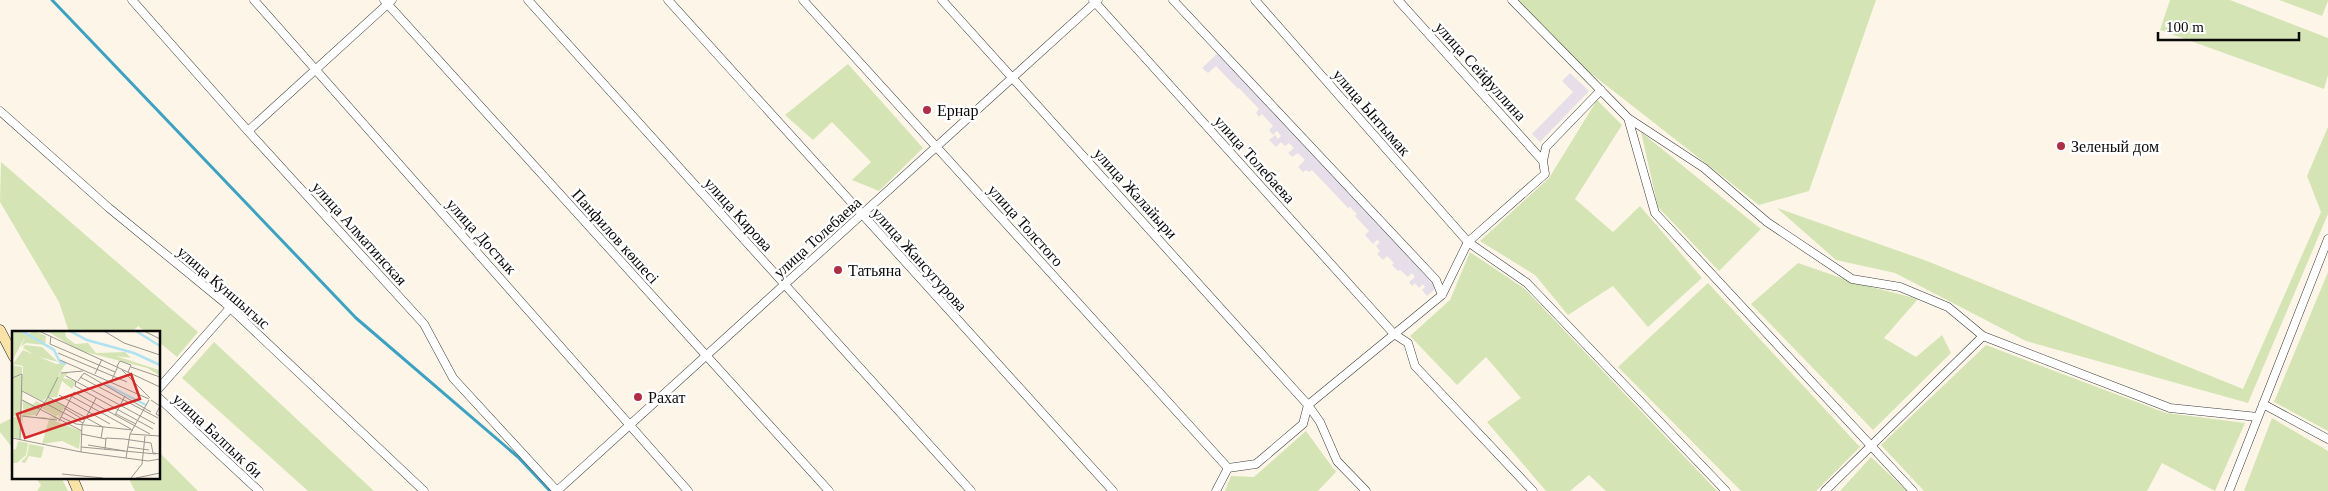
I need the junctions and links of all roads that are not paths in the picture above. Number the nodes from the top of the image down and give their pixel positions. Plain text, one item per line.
1 (132, 0) edge
2 (254, 0) edge
3 (528, 0) edge
4 (668, 0) edge
5 (803, 0) edge
6 (942, 0) edge
7 (1173, 0) edge
8 (1255, 0) edge
9 (1398, 0) edge
10 (1512, 0) edge
11 (388, 1) edge
12 (1096, 1) edge
13 (316, 70) junction
14 (1013, 78) junction
15 (1601, 90) junction
16 (0, 112) edge
17 (1628, 118) junction
18 (248, 131) junction
19 (936, 147) junction
20 (1543, 161) junction
21 (862, 215) junction
22 (2328, 239) edge
23 (1468, 242) junction
24 (785, 285) junction
25 (1442, 295) junction
26 (230, 308) junction
27 (0, 330) edge
28 (1394, 334) junction
29 (1983, 336) junction
30 (12, 354) edge
31 (706, 356) junction
32 (160, 387) edge
33 (160, 399) edge
34 (2263, 404) junction
35 (1308, 405) junction
36 (2258, 417) junction
37 (632, 425) junction
38 (2328, 439) edge
39 (1870, 446) junction
40 (1228, 468) junction
41 (72, 478) edge
42 (78, 491) edge
43 (259, 491) edge
44 (423, 491) edge
45 (557, 491) edge
46 (688, 491) edge
47 (829, 491) edge
48 (971, 491) edge
49 (1113, 491) edge
50 (1216, 491) edge
51 (1366, 491) edge
52 (1533, 491) edge
53 (1726, 491) edge
54 (1825, 491) edge
55 (1913, 491) edge
56 (2229, 491) edge

1 - 18 street, улица Алматинская
2 - 13 street, улица Достык
3 - 24 street, улица Кирова
4 - 21 street, улица Жансугурова
5 - 19 street, улица Толстого
6 - 14 street, улица Жалайыри
7 - 25 street
8 - 23 street, улица Ынтымак
9 - 20 street, улица Сейфуллина
10 - 15 street
11 - 13 street
11 - 31 street, Панфилов көшесі
12 - 14 street, улица Толебаева
12 - 28 street, улица Толебаева
13 - 18 street
13 - 37 street, улица Достык
14 - 19 street, улица Толебаева
14 - 35 street, улица Жалайыри
15 - 17 street
15 - 20 street
16 - 26 street, улица Куншыгыс
17 - 29 street
17 - 39 street
18 - 45 street, улица Алматинская
19 - 21 street, улица Толебаева
19 - 40 street, улица Толстого
20 - 23 street
21 - 24 street, улица Толебаева
21 - 49 street, улица Жансугурова
22 - 34 street
23 - 25 street
23 - 53 street, улица Ынтымак
24 - 31 street, улица Толебаева
24 - 48 street, улица Кирова
25 - 28 street
26 - 32 street
26 - 44 street, улица Куншыгыс
27 - 30 street
28 - 35 street
28 - 52 street, улица Толебаева
29 - 36 street
29 - 39 street
31 - 37 street, улица Толебаева
31 - 47 street, Панфилов көшесі
33 - 43 street, улица Балпык би
34 - 36 street
34 - 38 street
35 - 40 street
35 - 51 street, улица Жалайыри
36 - 56 street
37 - 45 street, улица Толебаева
37 - 46 street, улица Достык
39 - 54 street
39 - 55 street
40 - 50 street
41 - 42 street

